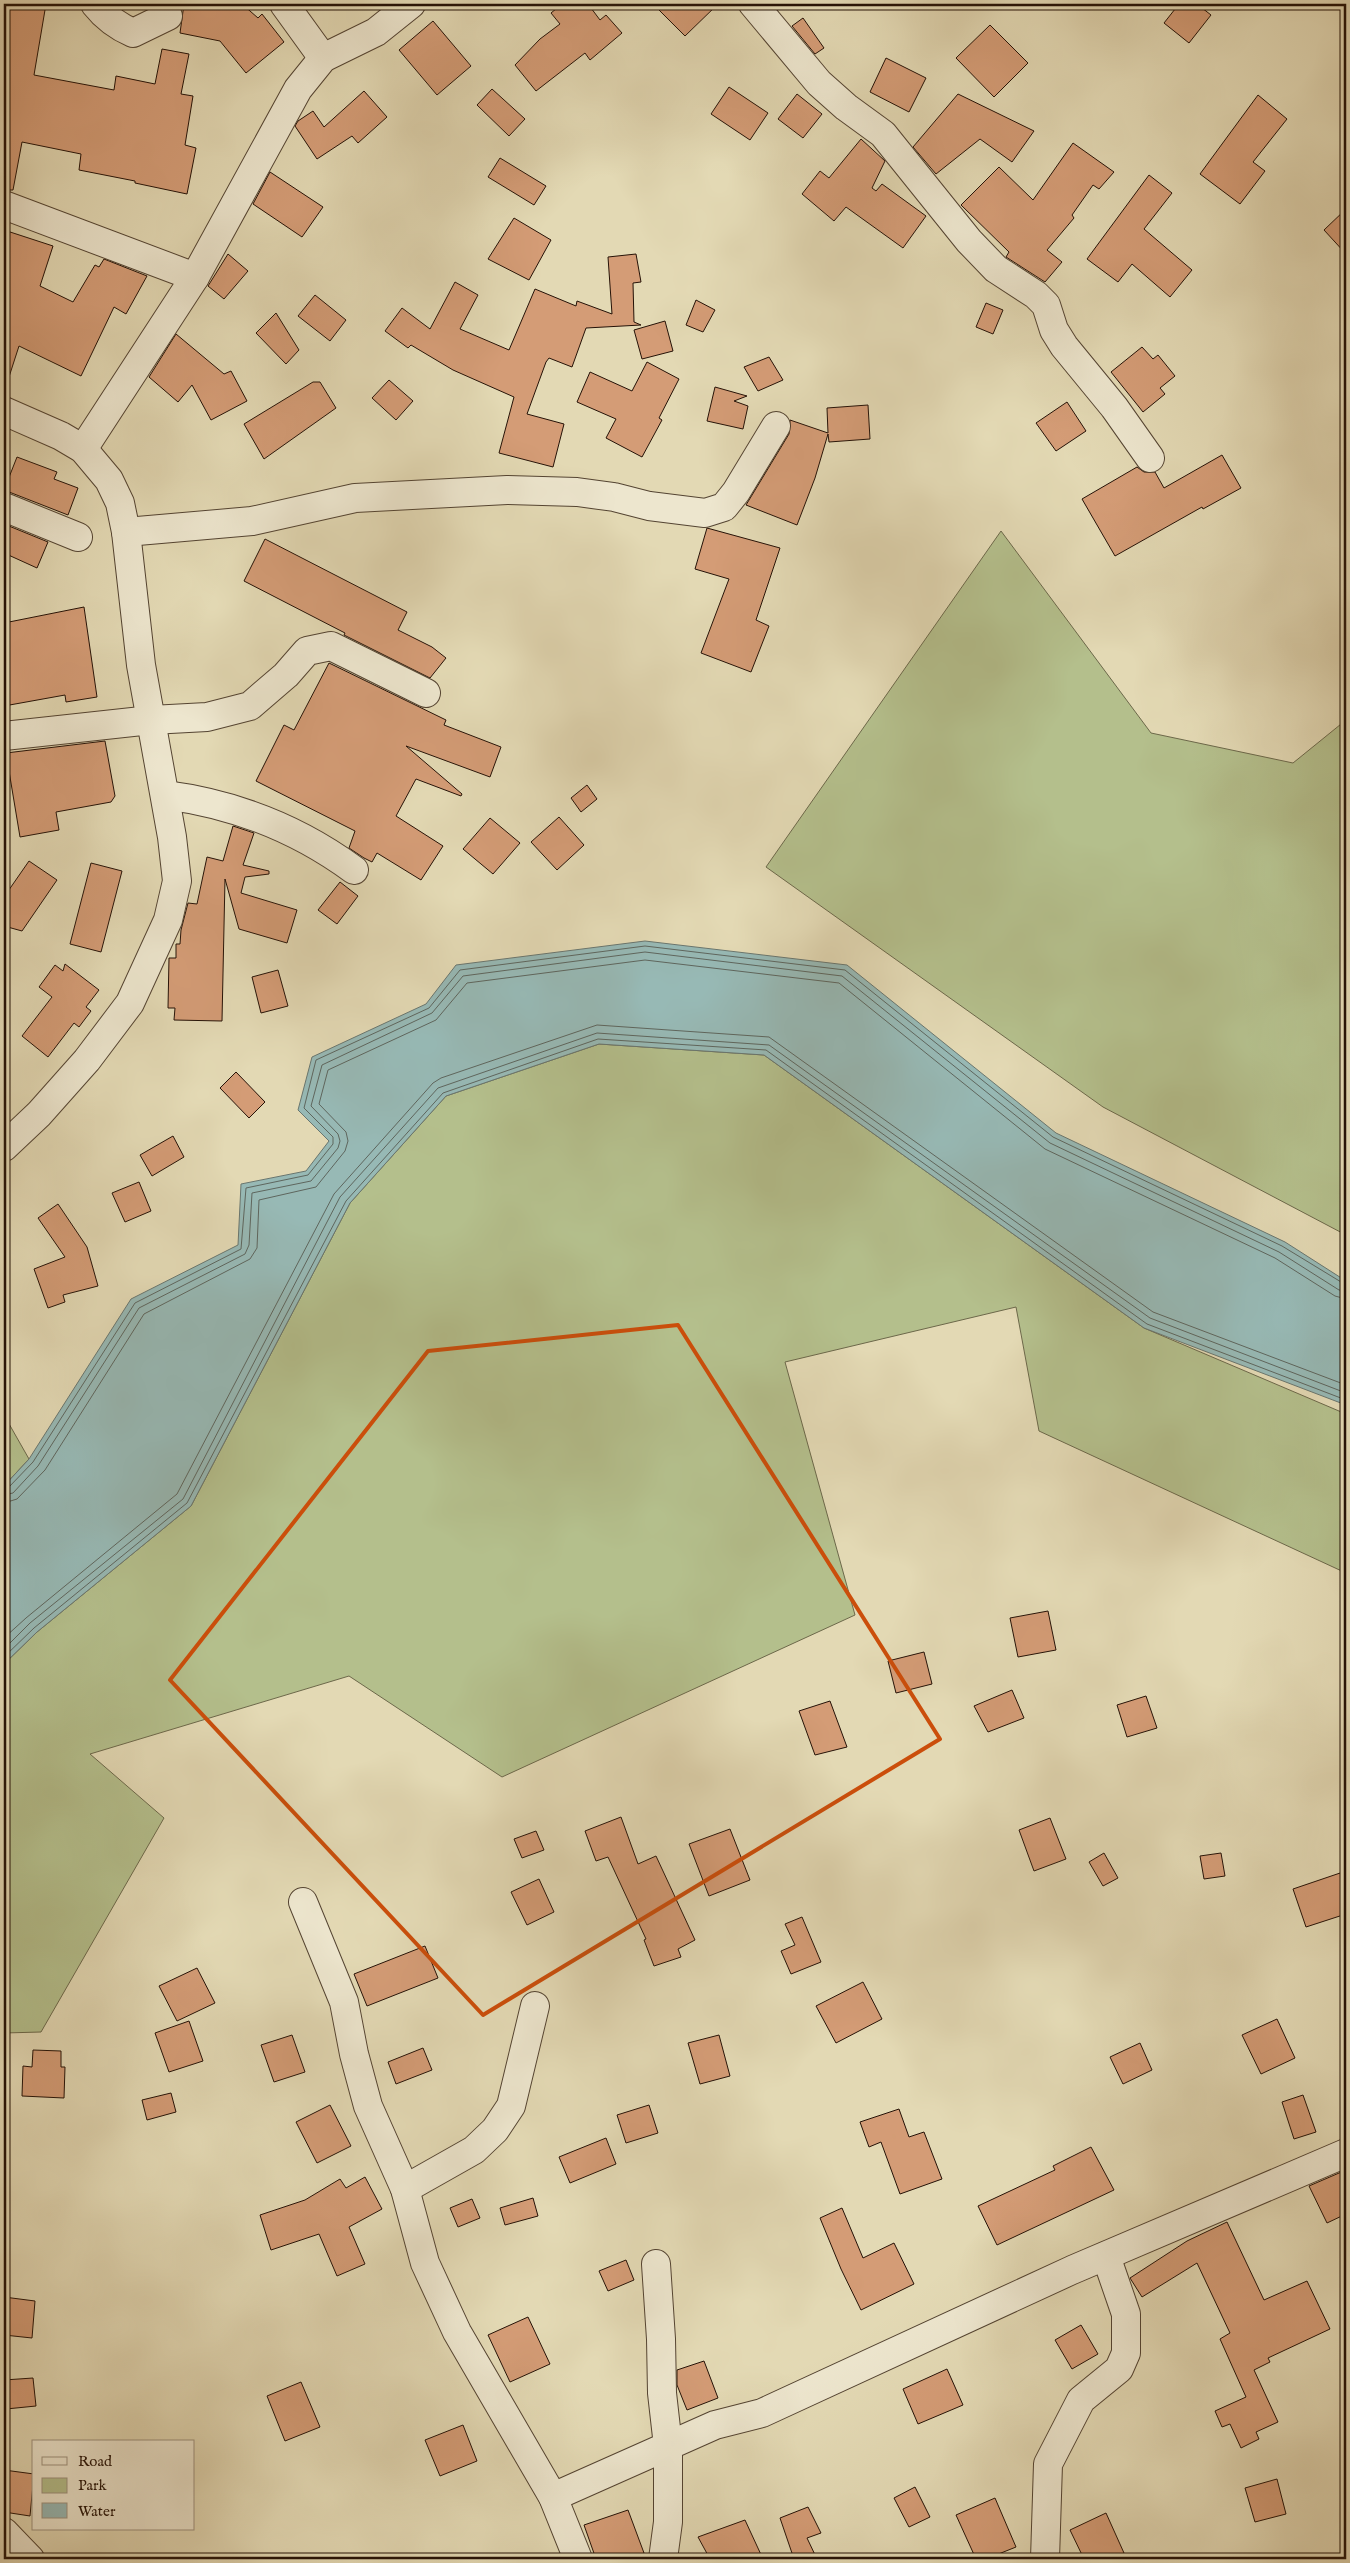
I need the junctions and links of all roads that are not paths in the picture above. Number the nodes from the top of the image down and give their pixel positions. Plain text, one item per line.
1 (95, 4) edge
2 (284, 4) edge
3 (411, 4) edge
4 (753, 4) edge
5 (168, 16) dead end
6 (323, 58) junction
7 (4, 205) edge
8 (195, 277) junction
9 (4, 411) edge
10 (776, 426) dead end
11 (83, 449) junction
12 (1150, 458) dead end
13 (4, 507) edge
14 (126, 532) junction
15 (78, 537) dead end
16 (426, 693) dead end
17 (151, 720) junction
18 (4, 736) edge
19 (165, 795) junction
20 (354, 870) dead end
21 (4, 1147) edge
22 (302, 1902) dead end
23 (535, 2006) dead end
24 (1346, 2154) edge
25 (404, 2189) junction
26 (1106, 2256) junction
27 (656, 2264) dead end
28 (668, 2446) junction
29 (552, 2497) junction
30 (4, 2532) edge
31 (30, 2559) edge
32 (578, 2559) edge
33 (663, 2559) edge
34 (1045, 2559) edge

1 - 5 street
2 - 6 street
3 - 6 street
4 - 12 street
6 - 8 street
7 - 8 street
8 - 11 street
9 - 11 street
10 - 14 street
11 - 14 street
13 - 15 street
14 - 17 street
16 - 17 street
17 - 18 street
17 - 19 street
19 - 20 street
19 - 21 street
22 - 25 street
23 - 25 street
24 - 26 street
25 - 29 street
26 - 28 street
26 - 34 street
27 - 28 street
28 - 29 street
28 - 33 street
29 - 32 street
30 - 31 street

